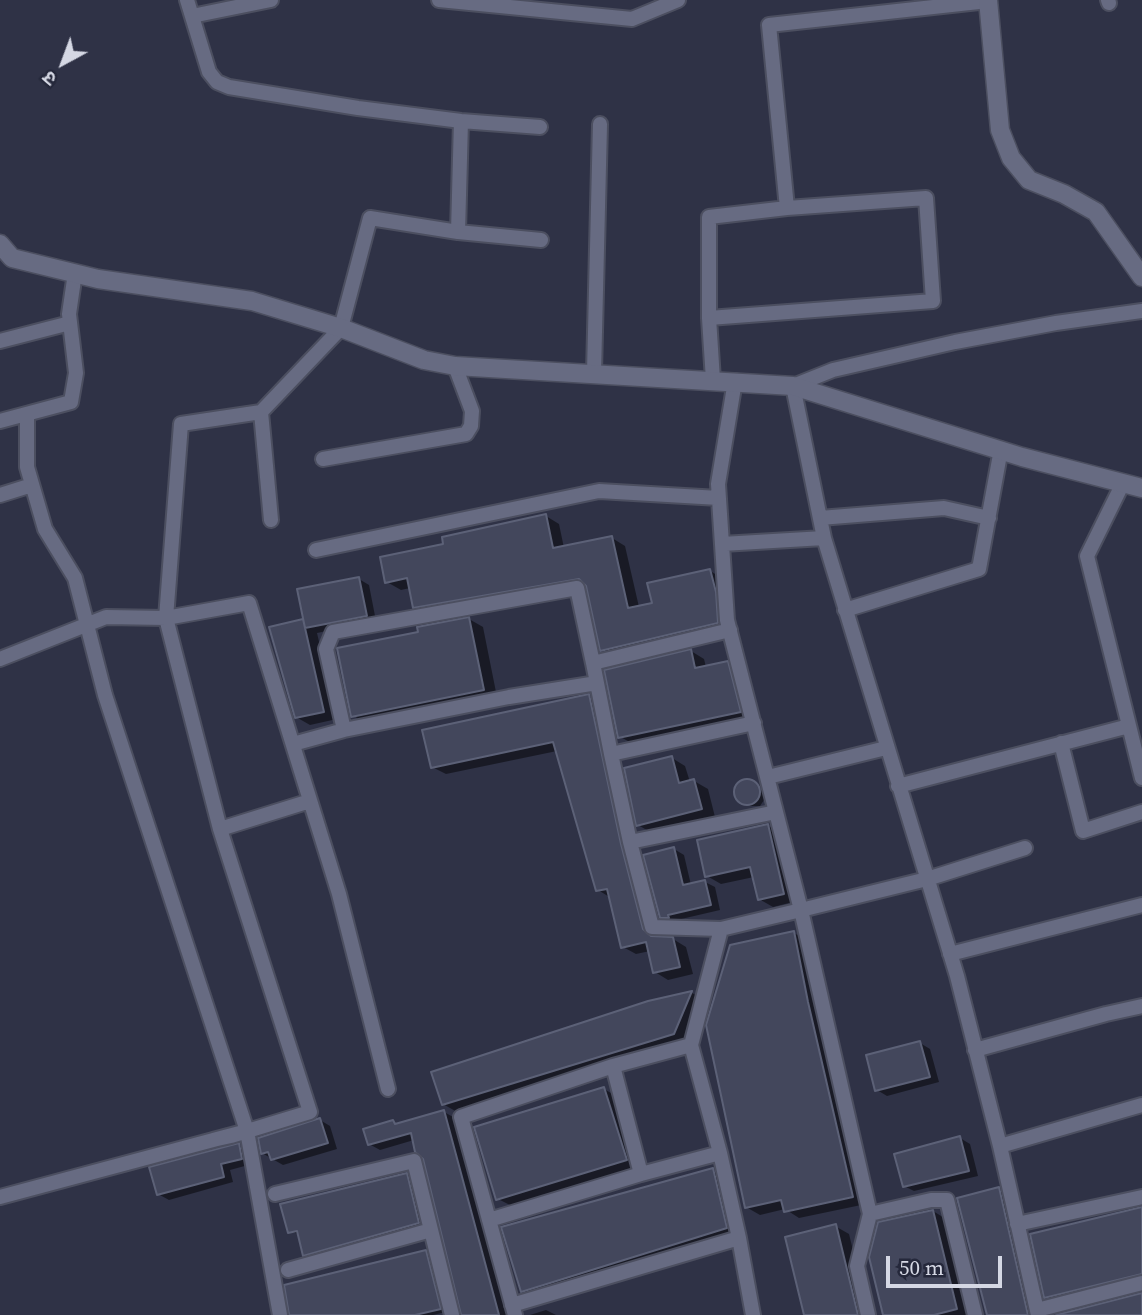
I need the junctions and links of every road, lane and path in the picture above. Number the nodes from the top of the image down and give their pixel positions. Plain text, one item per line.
1 (187, 0) edge
2 (271, 0) edge
3 (439, 0) edge
4 (678, 0) edge
5 (988, 0) edge
6 (475, 2) edge
7 (565, 7) edge
8 (192, 16) junction
9 (461, 121) junction
10 (600, 124) dead end
11 (540, 127) dead end
12 (787, 208) junction
13 (458, 232) junction
14 (541, 240) dead end
15 (4, 254) edge
16 (1137, 259) edge
17 (75, 273) junction
18 (1142, 277) edge
19 (1142, 311) edge
20 (709, 318) junction
21 (70, 323) junction
22 (341, 328) junction
23 (0, 341) edge
24 (455, 366) junction
25 (594, 373) junction
26 (713, 380) junction
27 (734, 381) junction
28 (793, 386) junction
29 (261, 412) junction
30 (26, 414) junction
31 (0, 421) edge
32 (1001, 449) junction
33 (323, 459) dead end
34 (1123, 483) junction
35 (32, 485) junction
36 (1142, 488) edge
37 (0, 495) edge
38 (719, 498) junction
39 (820, 518) junction
40 (989, 518) junction
41 (271, 520) dead end
42 (824, 538) junction
43 (722, 544) junction
44 (316, 550) dead end
45 (845, 610) junction
46 (166, 618) junction
47 (87, 625) junction
48 (730, 630) junction
49 (0, 659) edge
50 (593, 663) junction
51 (597, 683) junction
52 (754, 723) junction
53 (1129, 726) junction
54 (344, 730) junction
55 (1060, 743) junction
56 (292, 744) junction
57 (886, 748) junction
58 (611, 754) junction
59 (768, 777) junction
60 (1142, 778) edge
61 (898, 786) junction
62 (310, 801) junction
63 (776, 812) junction
64 (1142, 812) edge
65 (220, 829) junction
66 (630, 842) junction
67 (1025, 848) dead end
68 (927, 879) junction
69 (1142, 905) edge
70 (801, 910) junction
71 (721, 929) junction
72 (950, 954) junction
73 (1142, 1006) edge
74 (691, 1045) junction
75 (975, 1050) junction
76 (613, 1066) junction
77 (388, 1089) dead end
78 (1142, 1105) edge
79 (247, 1131) junction
80 (1000, 1146) junction
81 (720, 1153) junction
82 (642, 1174) junction
83 (275, 1194) dead end
84 (0, 1197) edge
85 (1142, 1197) edge
86 (870, 1214) junction
87 (489, 1220) junction
88 (1017, 1224) junction
89 (430, 1230) junction
90 (739, 1238) junction
91 (288, 1270) dead end
92 (1142, 1283) edge
93 (514, 1310) edge
94 (1038, 1312) edge
95 (280, 1315) edge
96 (452, 1315) edge
97 (753, 1315) edge
98 (868, 1315) edge
99 (975, 1315) edge

1 - 8 street
2 - 8 street
3 - 6 street
4 - 7 street
5 - 12 street
5 - 16 street
6 - 7 street
8 - 9 street
9 - 11 street
9 - 13 street
10 - 25 street
12 - 20 street
12 - 20 street
13 - 14 street
13 - 22 street
15 - 17 street
16 - 18 street
17 - 21 street
17 - 22 street
19 - 28 street
20 - 26 street
21 - 23 street
21 - 30 street
22 - 24 street
22 - 29 street
24 - 25 street
24 - 33 street
25 - 26 street
26 - 27 street
27 - 28 street
27 - 38 street
28 - 32 street
28 - 39 street
29 - 41 street
29 - 46 street
30 - 31 street
30 - 35 street
32 - 34 street
32 - 40 street
34 - 36 street
34 - 53 street
35 - 37 street
35 - 47 street
38 - 43 street
38 - 44 street
39 - 40 street
39 - 42 street
40 - 45 street
42 - 43 street
42 - 45 street
43 - 48 street
45 - 57 street
46 - 47 street
46 - 56 street
46 - 65 street
47 - 49 street
47 - 79 street
48 - 50 street
48 - 52 street
50 - 51 street
50 - 54 street
51 - 54 street
51 - 58 street
52 - 58 street
52 - 59 street
53 - 55 street
53 - 60 street
54 - 56 street
55 - 61 street
55 - 64 street
56 - 62 street
57 - 59 street
57 - 61 street
58 - 66 street
59 - 63 street
61 - 68 street
62 - 65 street
62 - 77 street
63 - 66 street
63 - 70 street
65 - 79 street
66 - 71 street
67 - 68 street
68 - 70 street
68 - 72 street
69 - 72 street
70 - 71 street
70 - 86 street
71 - 74 street
72 - 75 street
73 - 75 street
74 - 76 street
74 - 81 street
75 - 80 street
76 - 82 street
76 - 87 street
78 - 80 street
79 - 84 street
79 - 95 street
80 - 88 street
81 - 82 street
81 - 90 street
82 - 87 street
83 - 89 street
85 - 88 street
86 - 98 street
86 - 99 street
87 - 93 street
88 - 94 street
89 - 91 street
89 - 96 street
90 - 93 street
90 - 97 street
92 - 94 street

